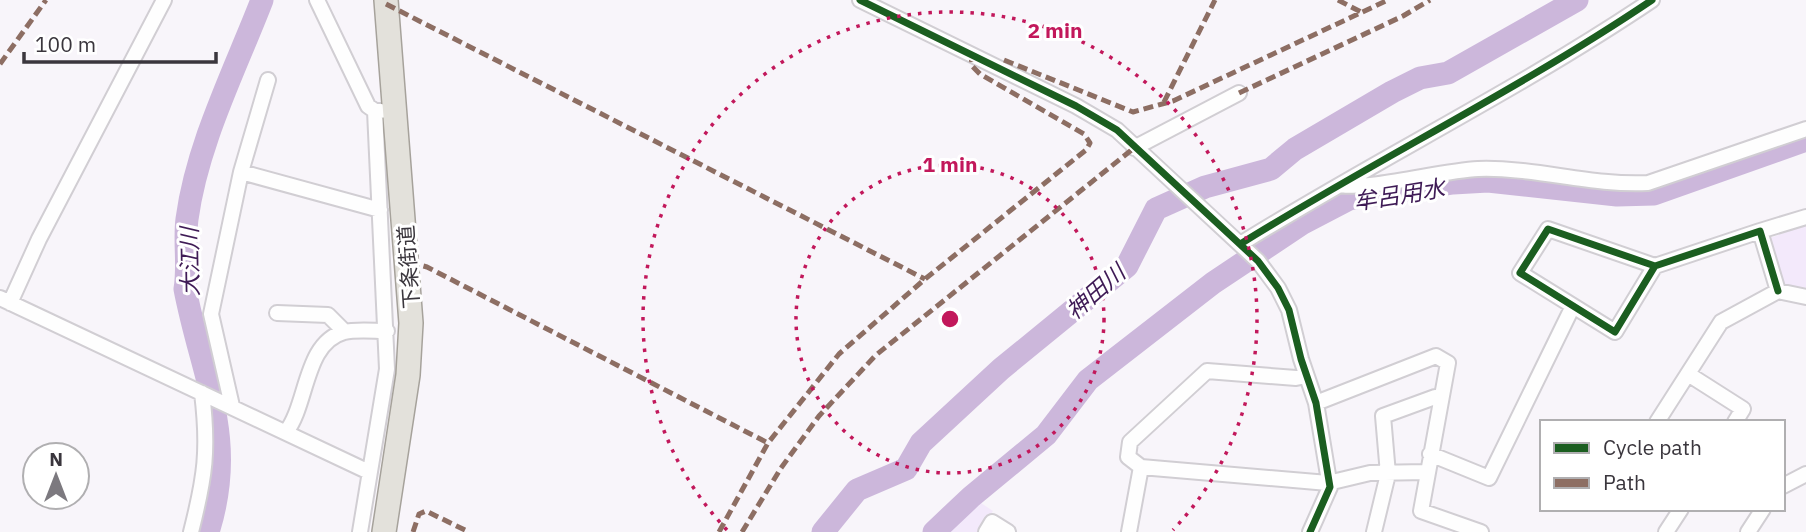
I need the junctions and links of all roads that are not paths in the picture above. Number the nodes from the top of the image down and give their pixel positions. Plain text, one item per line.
1 (164, 0) edge
2 (317, 0) edge
3 (386, 0) edge
4 (860, 0) edge
5 (1652, 0) edge
6 (268, 80) dead end
7 (1239, 93) dead end
8 (384, 111) junction
9 (1806, 129) edge
10 (1136, 150) junction
11 (241, 172) junction
12 (1340, 185) junction
13 (403, 198) junction
14 (380, 205) junction
15 (1806, 217) edge
16 (1760, 231) junction
17 (1244, 245) junction
18 (1655, 267) junction
19 (1778, 291) junction
20 (1806, 296) edge
21 (5, 300) edge
22 (1573, 306) junction
23 (277, 313) dead end
24 (387, 331) junction
25 (345, 332) junction
26 (1688, 374) junction
27 (1306, 376) junction
28 (202, 393) junction
29 (1441, 399) junction
30 (1316, 403) junction
31 (232, 406) junction
32 (1658, 420) edge
33 (1736, 420) edge
34 (286, 432) junction
35 (1430, 454) junction
36 (1141, 467) junction
37 (369, 472) junction
38 (1426, 472) junction
39 (1388, 474) junction
40 (1806, 474) edge
41 (1328, 483) junction
42 (1785, 485) edge
43 (1680, 511) edge
44 (1762, 511) edge
45 (191, 532) edge
46 (360, 532) edge
47 (384, 532) edge
48 (986, 532) edge
49 (1008, 532) edge
50 (1129, 532) edge
51 (1310, 532) edge
52 (1374, 532) edge
53 (1481, 532) edge
54 (1666, 532) edge
55 (1748, 532) edge

1 - 21 street
2 - 8 street
3 - 8 main road, 下条街道
4 - 10 street
5 - 12 street
6 - 11 street
7 - 10 street
8 - 13 main road, 下条街道
8 - 14 street
9 - 12 street
10 - 17 street
11 - 14 street
11 - 31 street
12 - 17 street
13 - 14 street
13 - 47 main road, 下条街道
14 - 24 street
15 - 16 street
16 - 18 street
16 - 19 street
17 - 27 street
18 - 22 street
18 - 22 street
19 - 20 street
19 - 26 street
21 - 28 street
22 - 35 street
23 - 25 street
24 - 25 street
24 - 37 street
25 - 34 street
26 - 32 street
26 - 33 street
27 - 30 street
27 - 36 street
28 - 31 street
28 - 45 street
29 - 30 street
29 - 35 street
29 - 39 street
30 - 41 street
31 - 34 street
34 - 37 street
35 - 38 street
36 - 41 street
36 - 50 street
37 - 46 street
38 - 39 street
38 - 53 street
39 - 41 street
39 - 52 street
40 - 42 street
41 - 51 street
43 - 54 street
44 - 55 street
48 - 49 street

